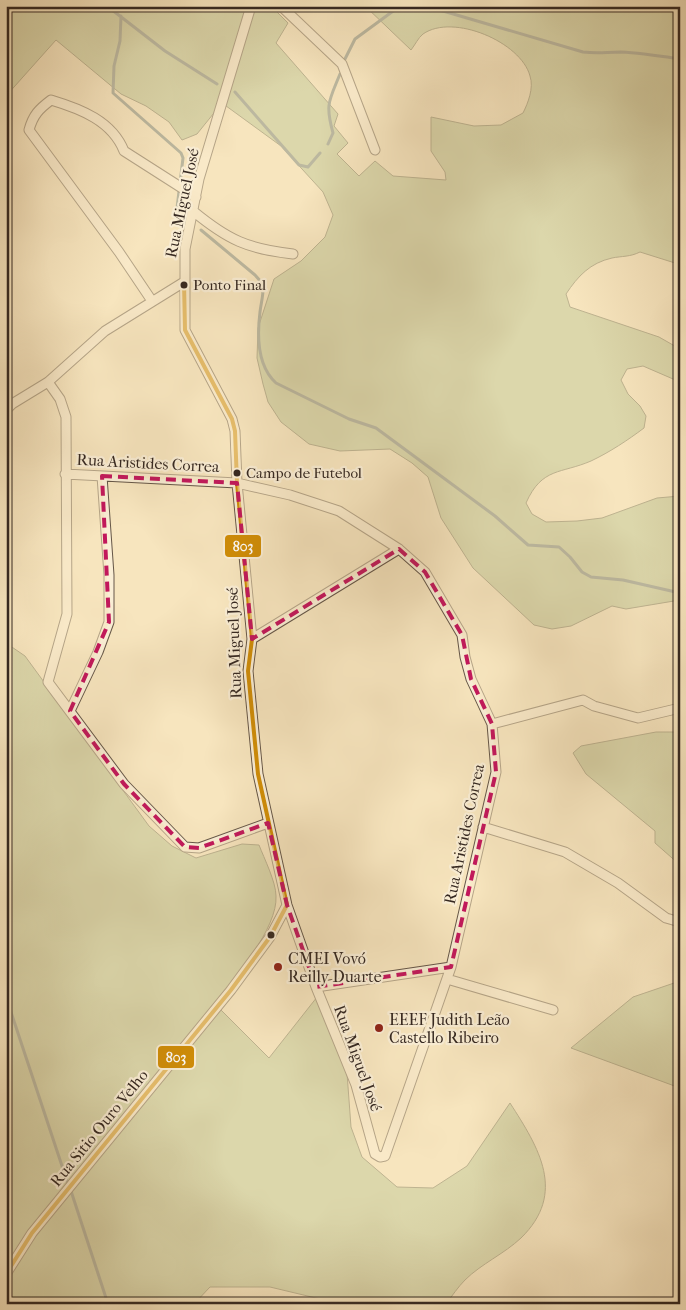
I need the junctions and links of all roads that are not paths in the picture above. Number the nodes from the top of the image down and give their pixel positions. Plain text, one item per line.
1 (251, 6) edge
2 (281, 6) edge
3 (375, 150) dead end
4 (196, 197) junction
5 (193, 211) junction
6 (293, 254) dead end
7 (184, 282) junction
8 (152, 302) junction
9 (48, 382) junction
10 (6, 410) edge
11 (65, 474) junction
12 (102, 476) junction
13 (237, 483) junction
14 (399, 549) junction
15 (252, 639) junction
16 (680, 708) edge
17 (70, 711) junction
18 (492, 724) junction
19 (268, 823) junction
20 (483, 827) junction
21 (287, 905) junction
22 (680, 922) edge
23 (451, 966) junction
24 (447, 979) junction
25 (316, 987) junction
26 (553, 1010) dead end
27 (380, 1157) joint
28 (6, 1274) edge

1 - 4 street, Rua Miguel José
2 - 3 street
4 - 5 street, Rua Miguel José
4 - 8 street
5 - 6 street
5 - 7 street, Rua Miguel José
7 - 8 street
7 - 13 street, Rua Miguel José
8 - 9 street
9 - 10 street
9 - 11 street
11 - 12 street, Rua Aristides Correa
11 - 17 street
12 - 13 street, Rua Aristides Correa
12 - 17 street
13 - 14 street, Rua Aristides Correa
13 - 15 street, Rua Miguel José
14 - 15 street
14 - 18 street, Rua Aristides Correa
15 - 19 street, Rua Miguel José
16 - 18 street
17 - 19 street
18 - 20 street, Rua Aristides Correa
19 - 21 street, Rua Miguel José
20 - 22 street
20 - 23 street, Rua Aristides Correa
21 - 25 street, Rua Miguel José
21 - 28 street, Rua Sitio Ouro Velho
23 - 24 street, Rua Aristides Correa
23 - 25 street
24 - 26 street
24 - 27 street, Rua Aristides Correa
25 - 27 street, Rua Miguel José

